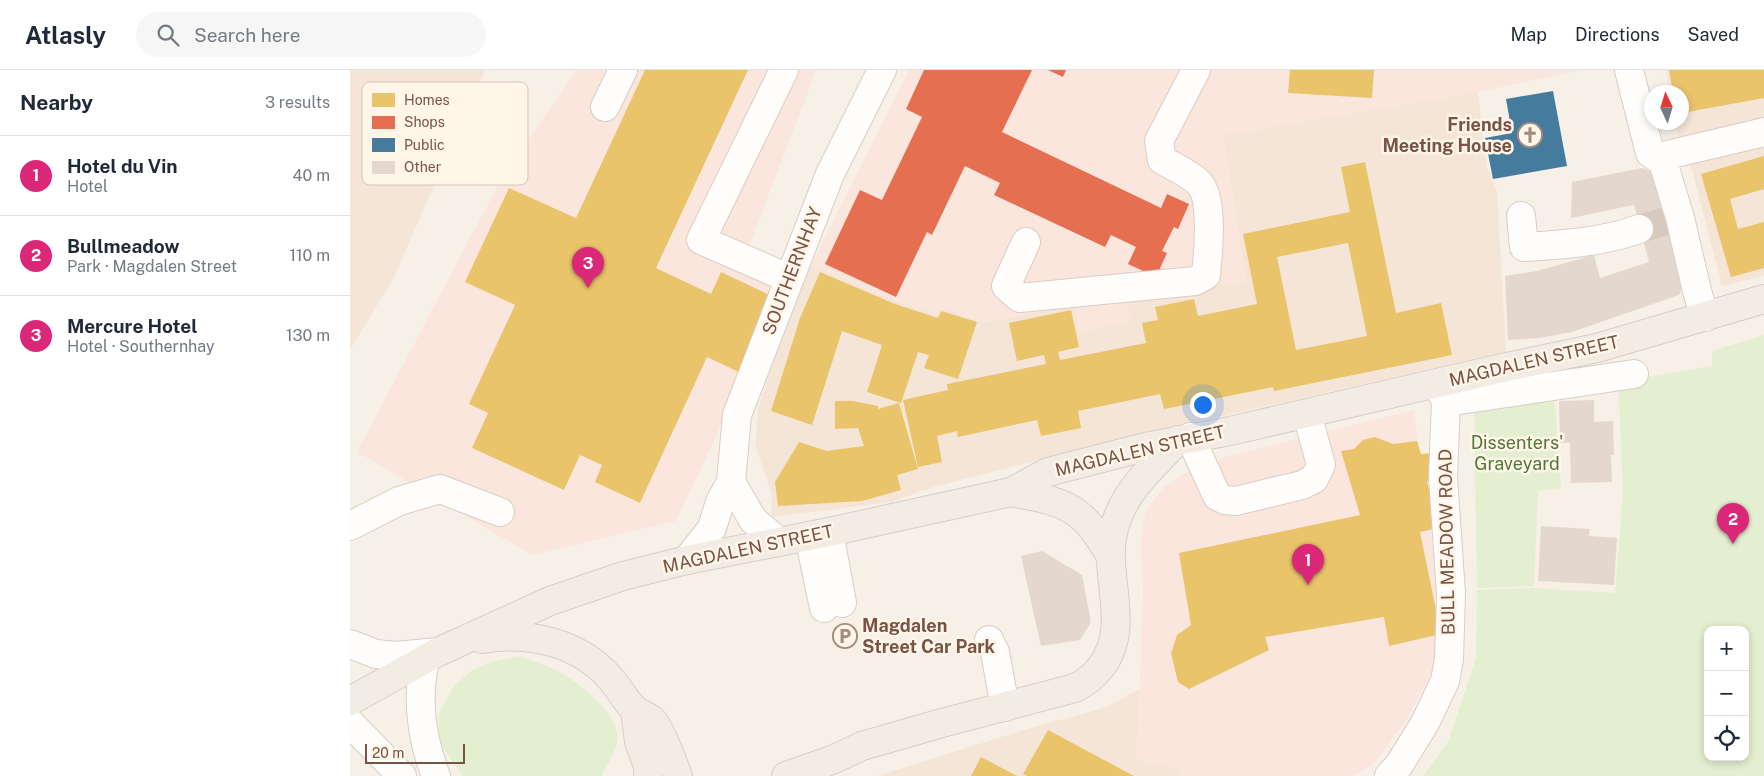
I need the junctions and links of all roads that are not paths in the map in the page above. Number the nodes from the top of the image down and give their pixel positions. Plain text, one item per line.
1 (623, 70) edge
2 (784, 70) edge
3 (882, 70) edge
4 (1196, 70) edge
5 (1629, 70) edge
6 (605, 107) dead end
7 (1764, 132) edge
8 (1663, 162) junction
9 (1521, 216) dead end
10 (1639, 229) tunnel mouth
11 (1026, 242) dead end
12 (788, 278) junction
13 (1764, 298) edge
14 (1705, 317) junction
15 (1634, 374) dead end
16 (1442, 393) junction
17 (1306, 414) junction
18 (1184, 439) junction
19 (731, 482) junction
20 (1011, 492) junction
21 (500, 512) dead end
22 (350, 526) edge
23 (819, 534) junction
24 (779, 542) junction
25 (1109, 553) junction
26 (687, 560) junction
27 (833, 606) dead end
28 (989, 640) dead end
29 (350, 644) edge
30 (441, 652) junction
31 (350, 701) edge
32 (1005, 706) junction
33 (635, 710) junction
34 (350, 723) edge
35 (823, 768) edge
36 (402, 776) edge
37 (436, 776) edge
38 (648, 776) edge
39 (678, 776) edge
40 (786, 776) edge
41 (1389, 776) edge

1 - 6 street
2 - 12 street
3 - 12 street, SOUTHERNHAY
4 - 11 street
5 - 8 street
7 - 8 street
8 - 14 street
9 - 10 street
12 - 19 street, SOUTHERNHAY
13 - 14 main road, MAGDALEN STREET
14 - 16 main road, MAGDALEN STREET
15 - 16 street
16 - 17 main road, MAGDALEN STREET
16 - 41 street, BULL MEADOW ROAD
17 - 18 main road, MAGDALEN STREET
17 - 18 street
18 - 20 main road, MAGDALEN STREET
18 - 25 main road
19 - 24 street
19 - 26 street, SOUTHERNHAY
20 - 23 main road, MAGDALEN STREET
20 - 25 main road
21 - 22 street
23 - 24 main road, MAGDALEN STREET
23 - 27 street
24 - 26 main road, MAGDALEN STREET
25 - 32 main road
26 - 30 main road, MAGDALEN STREET
28 - 32 street
29 - 30 street
30 - 31 main road, MAGDALEN STREET
30 - 33 main road
30 - 37 street
32 - 35 main road
33 - 38 main road
33 - 39 main road
34 - 36 street
35 - 40 main road

